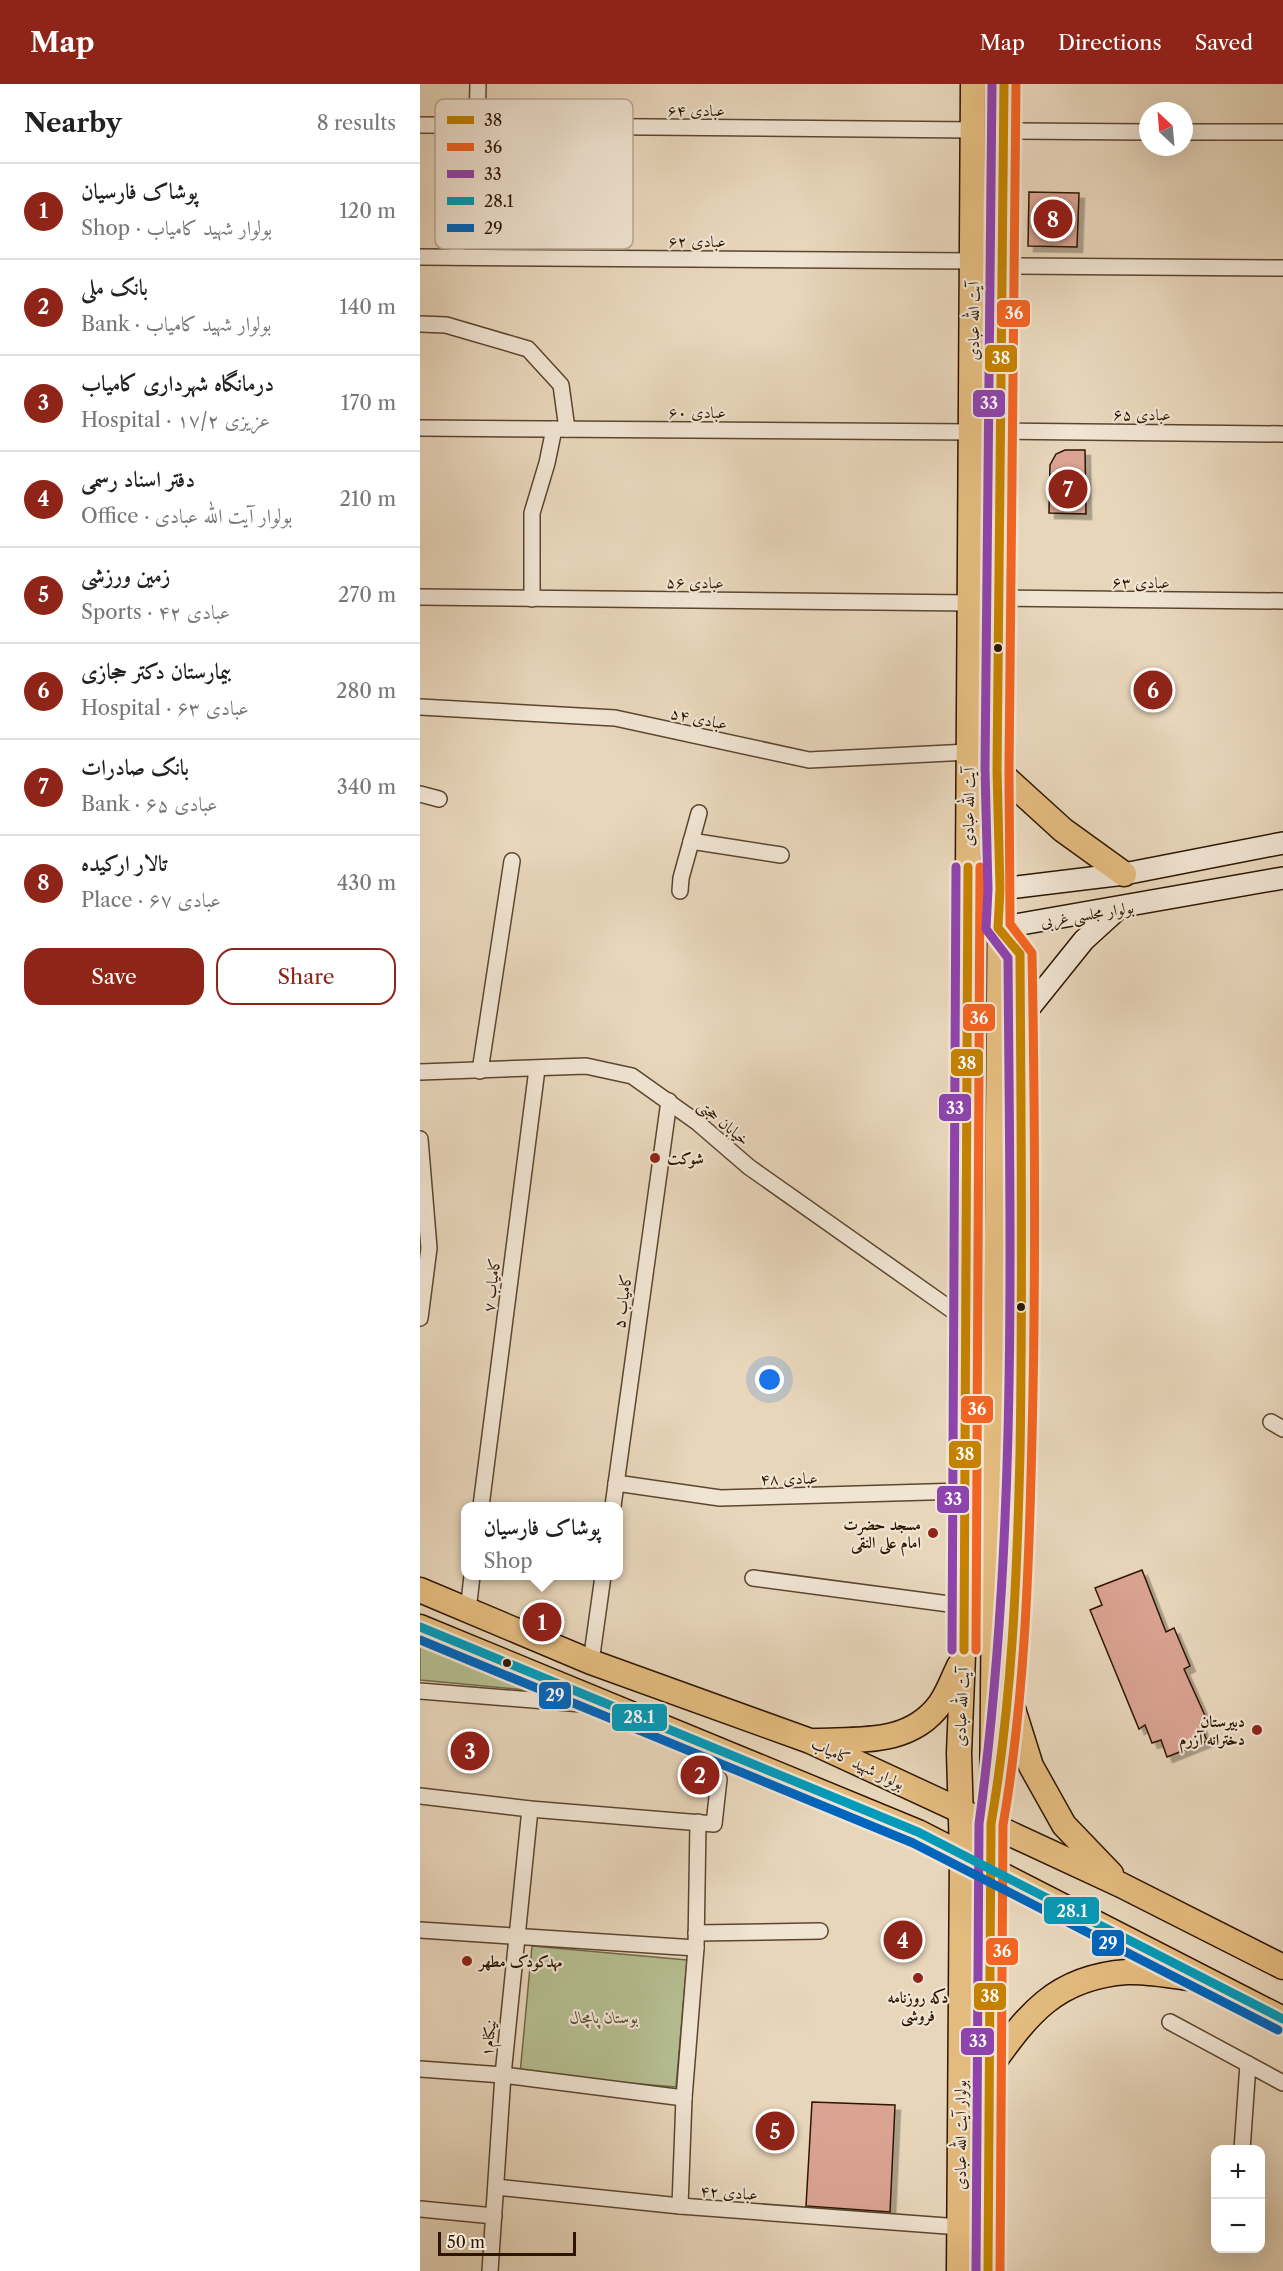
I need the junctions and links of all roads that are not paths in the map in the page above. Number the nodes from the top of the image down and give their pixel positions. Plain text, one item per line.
1 (478, 84) edge
2 (973, 84) edge
3 (1004, 84) edge
4 (478, 99) edge
5 (420, 125) edge
6 (435, 125) edge
7 (633, 127) edge
8 (973, 130) junction
9 (1003, 132) junction
10 (1139, 132) edge
11 (1193, 132) edge
12 (1283, 132) edge
13 (457, 249) edge
14 (420, 257) edge
15 (457, 257) junction
16 (973, 261) junction
17 (1003, 266) junction
18 (1283, 268) edge
19 (420, 324) edge
20 (420, 428) edge
21 (560, 429) junction
22 (1002, 431) junction
23 (973, 432) junction
24 (1283, 434) edge
25 (420, 597) edge
26 (998, 598) junction
27 (532, 599) junction
28 (1283, 601) edge
29 (970, 603) junction
30 (420, 707) edge
31 (969, 752) junction
32 (997, 770) junction
33 (420, 794) edge
34 (440, 799) dead end
35 (699, 813) dead end
36 (690, 841) junction
37 (1283, 843) edge
38 (781, 855) dead end
39 (512, 861) dead end
40 (1124, 874) junction
41 (1283, 878) edge
42 (1000, 889) junction
43 (680, 891) dead end
44 (1118, 909) junction
45 (967, 910) junction
46 (998, 928) junction
47 (1022, 1017) junction
48 (537, 1069) junction
49 (480, 1071) junction
50 (420, 1072) edge
51 (669, 1101) junction
52 (420, 1139) edge
53 (421, 1310) edge
54 (966, 1320) junction
55 (616, 1483) junction
56 (963, 1491) junction
57 (482, 1502) edge
58 (614, 1502) edge
59 (753, 1578) dead end
60 (471, 1580) edge
61 (602, 1580) edge
62 (420, 1590) edge
63 (964, 1606) junction
64 (468, 1611) junction
65 (995, 1619) junction
66 (420, 1627) edge
67 (963, 1655) junction
68 (591, 1662) junction
69 (1004, 1689) junction
70 (420, 1691) edge
71 (616, 1706) junction
72 (810, 1741) junction
73 (719, 1779) dead end
74 (420, 1796) edge
75 (530, 1809) junction
76 (962, 1811) junction
77 (698, 1822) junction
78 (991, 1824) junction
79 (962, 1854) junction
80 (990, 1869) junction
81 (1121, 1884) junction
82 (420, 1930) edge
83 (820, 1931) dead end
84 (517, 1938) junction
85 (696, 1940) junction
86 (1283, 1967) edge
87 (1212, 1980) junction
88 (1283, 2019) edge
89 (1170, 2022) dead end
90 (1248, 2064) junction
91 (420, 2069) edge
92 (989, 2069) junction
93 (503, 2075) junction
94 (1283, 2083) edge
95 (684, 2098) junction
96 (1242, 2145) edge
97 (496, 2187) junction
98 (680, 2206) junction
99 (420, 2209) edge
100 (494, 2216) junction
101 (960, 2227) junction
102 (490, 2271) edge
103 (959, 2271) edge
104 (988, 2271) edge

1 - 4 street
2 - 8 main road, آیت الله عبادی
3 - 9 main road, آیت الله عبادی
5 - 6 street, عبادی ۶۴
7 - 8 street, عبادی ۶۴
8 - 16 main road, آیت الله عبادی
9 - 10 street
9 - 17 main road, آیت الله عبادی
11 - 12 street
13 - 15 street
14 - 15 street, عبادی ۶۲
15 - 16 street, عبادی ۶۲
16 - 23 main road, آیت الله عبادی
17 - 18 street
17 - 22 main road, آیت الله عبادی
19 - 21 street
20 - 21 street, عبادی ۶۰
21 - 23 street, عبادی ۶۰
21 - 27 street
22 - 24 street, عبادی ۶۵
22 - 26 main road, آیت الله عبادی
23 - 29 main road, آیت الله عبادی
25 - 27 street, عبادی ۵۶
26 - 28 street, عبادی ۶۳
26 - 32 main road, آیت الله عبادی
27 - 29 street, عبادی ۵۶
29 - 31 main road, آیت الله عبادی
30 - 31 street, عبادی ۵۴
31 - 45 main road, آیت الله عبادی
32 - 40 main road
32 - 42 main road, آیت الله عبادی
33 - 34 street
35 - 36 street
36 - 38 street
36 - 43 street
37 - 40 main road, بولوار مجلسی غربی
39 - 49 street
40 - 42 main road, بولوار مجلسی غربی
41 - 44 main road, بولوار مجلسی غربی
42 - 45 main road, بولوار مجلسی غربی
42 - 46 main road, آیت الله عبادی
44 - 46 main road, بولوار مجلسی غربی
44 - 47 main road
45 - 46 main road
45 - 54 main road, آیت الله عبادی
46 - 47 main road, بولوار آیت الله عبادی
46 - 65 main road, آیت الله عبادی
47 - 69 main road, بولوار آیت الله عبادی
48 - 49 street, خیابان حجتی
48 - 51 street, خیابان حجتی
48 - 57 street, کامیاب ۷
49 - 50 street, خیابان حجتی
51 - 54 street, خیابان حجتی
51 - 55 street, کامیاب ۵
52 - 53 street
54 - 56 main road, آیت الله عبادی
55 - 56 street, عبادی ۴۸
55 - 58 street, کامیاب ۵
56 - 63 main road, آیت الله عبادی
59 - 63 street
60 - 64 street
61 - 68 street
62 - 64 main road, بولوار شهید کامیاب
63 - 67 main road, آیت الله عبادی
64 - 68 main road, بولوار شهید کامیاب
65 - 69 main road
65 - 78 main road, آیت الله عبادی
66 - 71 main road
67 - 72 main road
67 - 76 main road, آیت الله عبادی
68 - 72 main road, بولوار شهید کامیاب
69 - 78 main road, بولوار آیت الله عبادی
69 - 81 main road
70 - 71 street
71 - 79 main road
72 - 76 main road, بولوار شهید کامیاب
73 - 77 street
74 - 75 street
75 - 77 street
75 - 84 street, نیکنام۱
76 - 78 main road, بولوار شهید کامیاب
76 - 79 main road, آیت الله عبادی
77 - 85 street
78 - 80 main road, بولوار آیت الله عبادی
78 - 81 main road, بولوار شهید کامیاب
79 - 80 main road
79 - 101 main road, بولوار آیت الله عبادی
80 - 87 main road
80 - 92 main road, بولوار آیت الله عبادی
81 - 86 main road, بولوار شهید کامیاب
82 - 84 street
83 - 85 street
84 - 85 street
84 - 93 street, نیکنام۱
85 - 95 street
87 - 88 main road
87 - 92 main road
89 - 90 street
90 - 94 street
90 - 96 street
91 - 93 street
92 - 104 main road, بولوار آیت الله عبادی
93 - 95 street
93 - 97 street, نیکنام۱
95 - 98 street
97 - 98 street, عبادی ۴۲
97 - 100 street, نیکنام۱
98 - 101 street, عبادی ۴۲
99 - 100 street
100 - 102 street, نیکنام۱
101 - 103 main road, بولوار آیت الله عبادی

